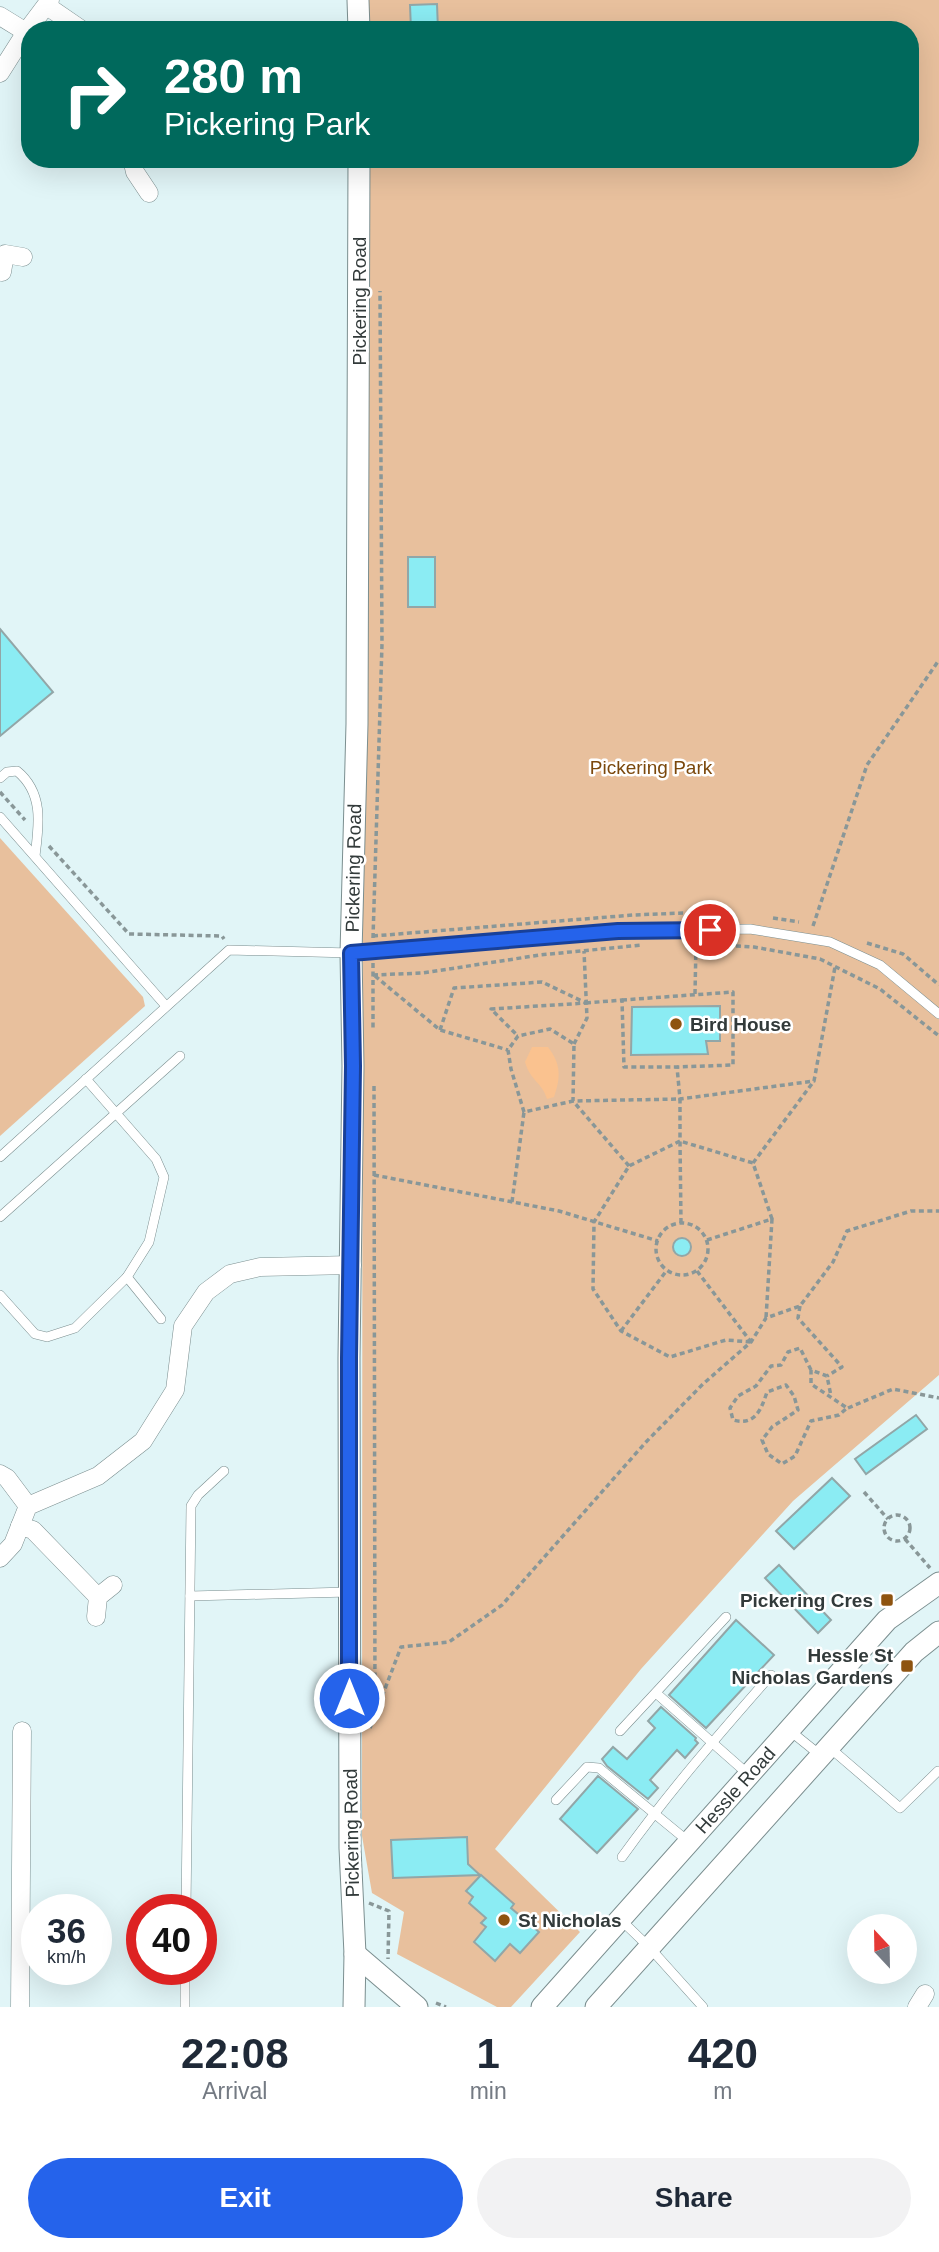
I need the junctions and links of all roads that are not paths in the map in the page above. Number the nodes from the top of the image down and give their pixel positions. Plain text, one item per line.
1 (358, 0) edge
2 (48, 3) edge
3 (0, 16) edge
4 (34, 21) edge
5 (71, 21) edge
6 (359, 21) edge
7 (21, 29) edge
8 (21, 40) edge
9 (0, 73) edge
10 (134, 168) edge
11 (359, 168) edge
12 (149, 193) dead end
13 (23, 257) dead end
14 (2, 258) edge
15 (0, 778) edge
16 (0, 817) edge
17 (35, 856) junction
18 (351, 953) junction
19 (166, 1006) junction
20 (939, 1014) edge
21 (180, 1056) dead end
22 (86, 1079) junction
23 (117, 1114) junction
24 (0, 1157) edge
25 (0, 1217) edge
26 (352, 1265) junction
27 (127, 1277) junction
28 (0, 1295) edge
29 (161, 1319) dead end
30 (224, 1471) dead end
31 (0, 1475) edge
32 (28, 1506) junction
33 (20, 1526) junction
34 (0, 1558) edge
35 (935, 1576) edge
36 (113, 1585) dead end
37 (349, 1592) junction
38 (190, 1595) junction
39 (98, 1597) junction
40 (96, 1617) dead end
41 (726, 1617) dead end
42 (939, 1632) edge
43 (771, 1675) dead end
44 (656, 1693) junction
45 (789, 1730) junction
46 (22, 1731) dead end
47 (620, 1731) dead end
48 (712, 1742) junction
49 (825, 1751) junction
50 (938, 1771) edge
51 (749, 1774) junction
52 (556, 1800) dead end
53 (654, 1813) junction
54 (689, 1842) junction
55 (622, 1857) dead end
56 (186, 1894) edge
57 (619, 1919) junction
58 (650, 1948) junction
59 (355, 1954) junction
60 (185, 1985) edge
61 (426, 2005) edge
62 (20, 2007) edge
63 (185, 2007) edge
64 (354, 2007) edge
65 (542, 2007) edge
66 (596, 2007) edge
67 (703, 2007) edge

1 - 6 street
2 - 4 street
2 - 5 street
3 - 7 street
8 - 9 street
10 - 12 street
11 - 18 street, Pickering Road
13 - 14 street
15 - 17 lane
16 - 17 lane
17 - 19 lane
18 - 19 lane
18 - 20 lane
18 - 26 street, Pickering Road
19 - 22 lane
21 - 23 lane
22 - 23 lane
22 - 24 lane
23 - 25 lane
23 - 27 lane
26 - 32 street
26 - 37 street, Pickering Road
27 - 28 lane
27 - 29 lane
30 - 38 lane
31 - 32 street
32 - 33 street
33 - 34 street
33 - 39 street
35 - 45 street, Hessle Road
36 - 39 street
37 - 38 lane
37 - 59 street, Pickering Road
38 - 56 lane
39 - 40 street
41 - 44 lane
42 - 49 street
43 - 48 lane
44 - 47 lane
44 - 48 lane
45 - 49 lane
45 - 51 street, Hessle Road
46 - 62 street
48 - 51 lane
48 - 53 lane
49 - 50 lane
49 - 58 street
51 - 54 street, Hessle Road
52 - 53 lane
53 - 54 lane
53 - 55 lane
54 - 57 street, Hessle Road
57 - 58 lane
57 - 65 street, Hessle Road
58 - 66 street
58 - 67 lane
59 - 61 street
59 - 64 street, Pickering Road
60 - 63 lane

